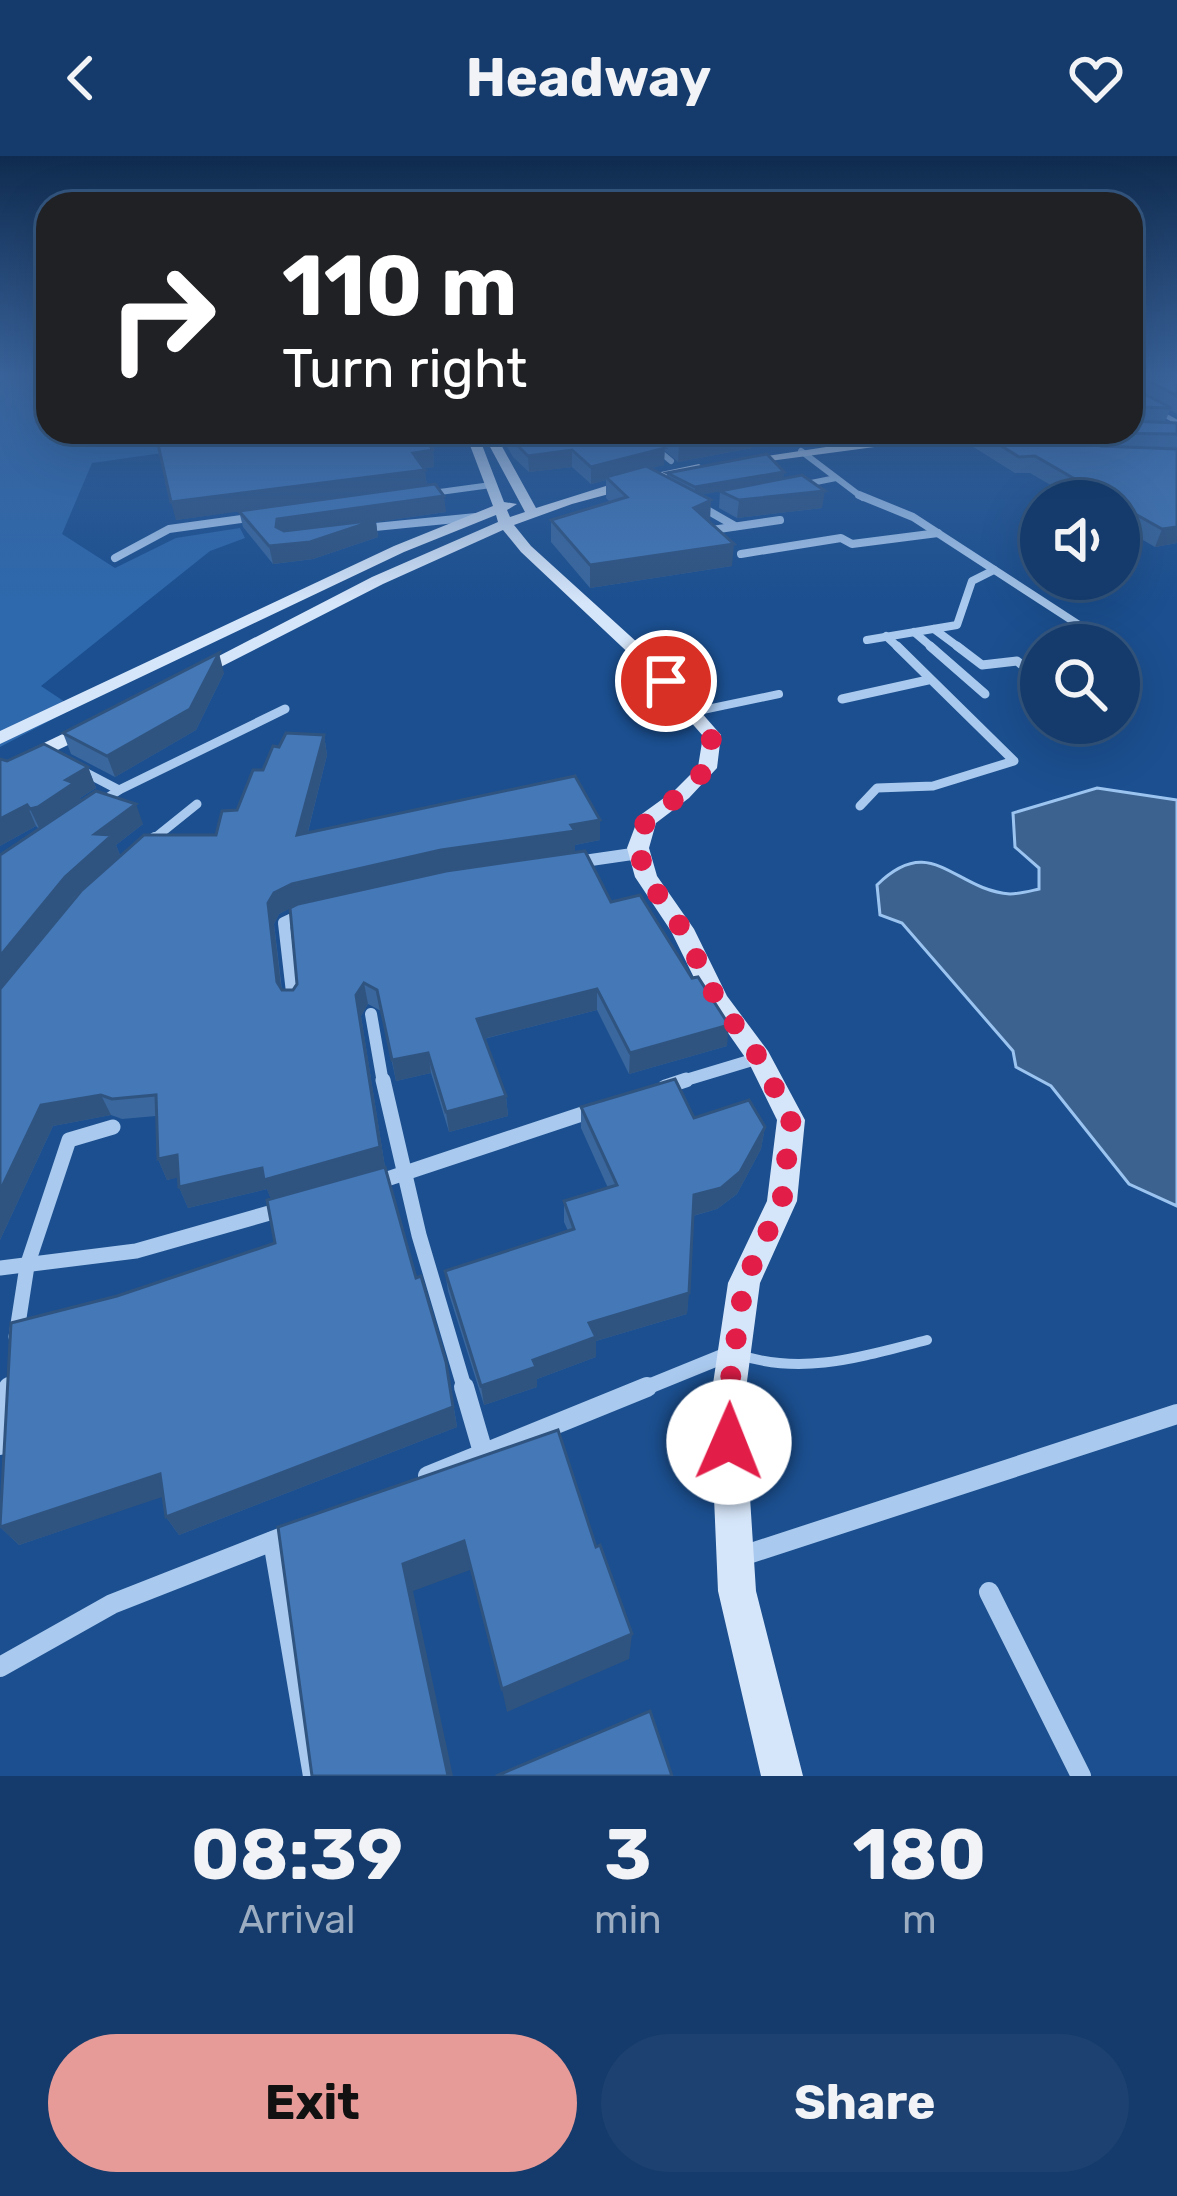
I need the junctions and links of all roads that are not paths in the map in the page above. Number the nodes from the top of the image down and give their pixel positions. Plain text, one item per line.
1 (801, 451) edge
2 (478, 452) edge
3 (498, 452) edge
4 (659, 452) edge
5 (728, 452) edge
6 (731, 452) edge
7 (798, 452) edge
8 (709, 455) edge
9 (671, 461) junction
10 (836, 478) junction
11 (646, 479) junction
12 (491, 485) junction
13 (789, 487) edge
14 (667, 489) edge
15 (422, 495) edge
16 (718, 500) edge
17 (527, 506) junction
18 (503, 515) junction
19 (261, 517) edge
20 (478, 517) junction
21 (780, 520) edge
22 (735, 526) junction
23 (350, 531) edge
24 (705, 531) edge
25 (938, 533) junction
26 (526, 549) junction
27 (741, 554) dead end
28 (115, 558) dead end
29 (994, 571) junction
30 (1077, 624) edge
31 (934, 628) junction
32 (914, 632) junction
33 (886, 636) junction
34 (867, 640) dead end
35 (1020, 664) edge
36 (928, 680) junction
37 (170, 686) edge
38 (779, 694) dead end
39 (985, 694) dead end
40 (842, 699) dead end
41 (285, 709) dead end
42 (693, 712) junction
43 (107, 718) edge
44 (0, 738) edge
45 (45, 750) junction
46 (0, 772) edge
47 (119, 790) junction
48 (196, 804) dead end
49 (860, 806) dead end
50 (85, 813) edge
51 (135, 853) edge
52 (640, 853) junction
53 (554, 866) edge
54 (320, 910) edge
55 (293, 1002) edge
56 (371, 1014) dead end
57 (759, 1058) junction
58 (656, 1090) edge
59 (614, 1103) edge
60 (113, 1127) dead end
61 (402, 1175) junction
62 (358, 1187) edge
63 (291, 1207) edge
64 (27, 1266) junction
65 (0, 1268) edge
66 (928, 1340) dead end
67 (734, 1352) junction
68 (13, 1355) edge
69 (10, 1378) edge
70 (1177, 1414) edge
71 (0, 1445) edge
72 (484, 1453) junction
73 (399, 1488) edge
74 (315, 1523) edge
75 (273, 1541) junction
76 (733, 1559) junction
77 (989, 1592) dead end
78 (0, 1667) edge
79 (313, 1776) edge
80 (782, 1776) edge
81 (1081, 1776) edge

1 - 10 street
2 - 12 street
3 - 17 street
4 - 9 street
5 - 6 street
7 - 11 street
8 - 9 street
9 - 17 street
10 - 13 street
10 - 25 street
11 - 14 street
11 - 17 street
12 - 15 street
12 - 18 street
16 - 22 street
17 - 18 street
17 - 26 street
18 - 20 street
18 - 26 street
18 - 37 street
19 - 28 street
20 - 23 street
20 - 44 street
21 - 22 street
22 - 24 street
25 - 27 street
25 - 29 street
26 - 42 street
29 - 30 street
29 - 31 street
31 - 32 street
31 - 35 street
32 - 33 street
32 - 39 street
33 - 34 street
33 - 36 street
36 - 40 street
36 - 49 street
38 - 42 lane
41 - 47 street
42 - 52 street
43 - 45 street
45 - 46 street
45 - 47 street
47 - 50 street
48 - 51 street
52 - 53 street
52 - 57 street
54 - 55 street
56 - 61 street
57 - 58 street
57 - 67 street
59 - 61 street
60 - 64 street
61 - 62 street
61 - 72 street
63 - 64 street
64 - 65 street
64 - 68 street
66 - 67 lane
67 - 72 street
67 - 76 street
69 - 71 street
70 - 76 street
72 - 73 street
74 - 75 street
75 - 78 street
75 - 79 street
76 - 80 street
77 - 81 street

